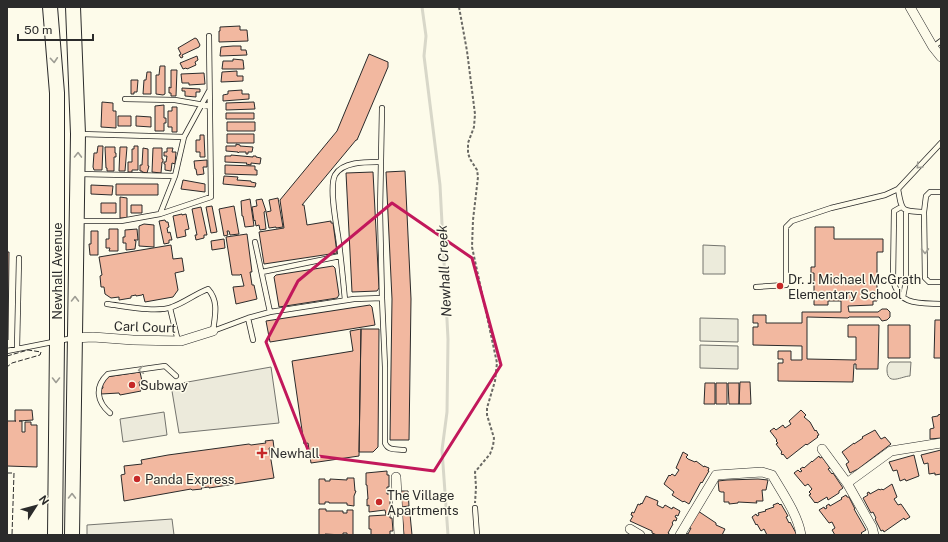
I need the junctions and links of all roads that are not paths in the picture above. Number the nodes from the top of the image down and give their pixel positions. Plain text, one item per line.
1 (50, 7) edge
2 (73, 7) edge
3 (910, 7) edge
4 (209, 36) dead end
5 (941, 41) edge
6 (933, 47) junction
7 (941, 58) edge
8 (209, 90) junction
9 (125, 99) dead end
10 (202, 104) junction
11 (210, 106) junction
12 (382, 108) dead end
13 (78, 134) junction
14 (184, 137) junction
15 (941, 143) edge
16 (381, 162) junction
17 (78, 174) junction
18 (175, 176) junction
19 (898, 189) junction
20 (941, 192) edge
21 (901, 207) junction
22 (906, 212) junction
23 (924, 212) junction
24 (160, 214) junction
25 (77, 221) junction
26 (255, 242) dead end
27 (340, 256) junction
28 (18, 258) dead end
29 (262, 272) junction
30 (941, 282) edge
31 (756, 287) dead end
32 (903, 297) junction
33 (382, 298) junction
34 (345, 300) junction
35 (107, 304) dead end
36 (941, 304) edge
37 (170, 308) junction
38 (270, 312) junction
39 (248, 318) junction
40 (213, 331) junction
41 (74, 338) junction
42 (253, 340) dead end
43 (57, 341) junction
44 (178, 341) junction
45 (17, 348) junction
46 (7, 351) edge
47 (176, 376) dead end
48 (110, 413) dead end
49 (941, 443) edge
50 (822, 449) dead end
51 (404, 450) dead end
52 (396, 477) dead end
53 (847, 483) junction
54 (475, 508) road end
55 (630, 529) dead end
56 (55, 535) edge
57 (72, 535) edge
58 (399, 535) edge
59 (477, 535) edge
60 (640, 535) edge
61 (680, 535) edge
62 (801, 535) edge
63 (874, 535) edge

1 -> 43 main road, Newhall Avenue
2 - 13 main road, Newhall Avenue
3 - 6 street
4 - 8 lane
5 - 6 lane
6 - 7 street
8 - 10 lane
8 - 11 lane
9 - 10 lane
10 - 11 lane
10 - 14 lane
11 - 24 lane
12 - 16 lane
13 - 14 lane
17 -> 13 main road, Newhall Avenue
14 - 18 lane
15 -> 19 lane
16 - 27 lane
16 - 33 lane
17 - 18 lane
17 - 25 main road, Newhall Avenue
18 - 24 lane
19 - 21 lane
19 - 31 lane
20 - 23 lane
21 - 22 lane
21 - 32 lane
22 - 23 lane
22 - 32 lane
23 -> 30 lane
24 - 25 lane
41 -> 25 main road, Newhall Avenue
26 - 29 lane
27 - 29 lane
27 - 34 lane
28 - 45 lane
29 - 38 lane
32 - 36 lane
33 - 34 lane
33 - 51 lane
34 - 38 lane
35 - 37 lane
37 - 40 lane
37 - 44 lane
38 - 39 lane
39 - 40 lane
39 - 42 lane
40 - 44 street, Carl Court
41 - 43 lane
41 - 44 street, Carl Court
57 -> 41 main road, Newhall Avenue
43 - 45 lane
43 -> 56 main road, Newhall Avenue
45 - 46 lane
47 -> 48 lane
49 - 53 street
50 - 53 street
52 - 58 street
53 - 63 street
54 - 59 lane
55 - 60 street
56 - 57 main road
61 - 62 street

